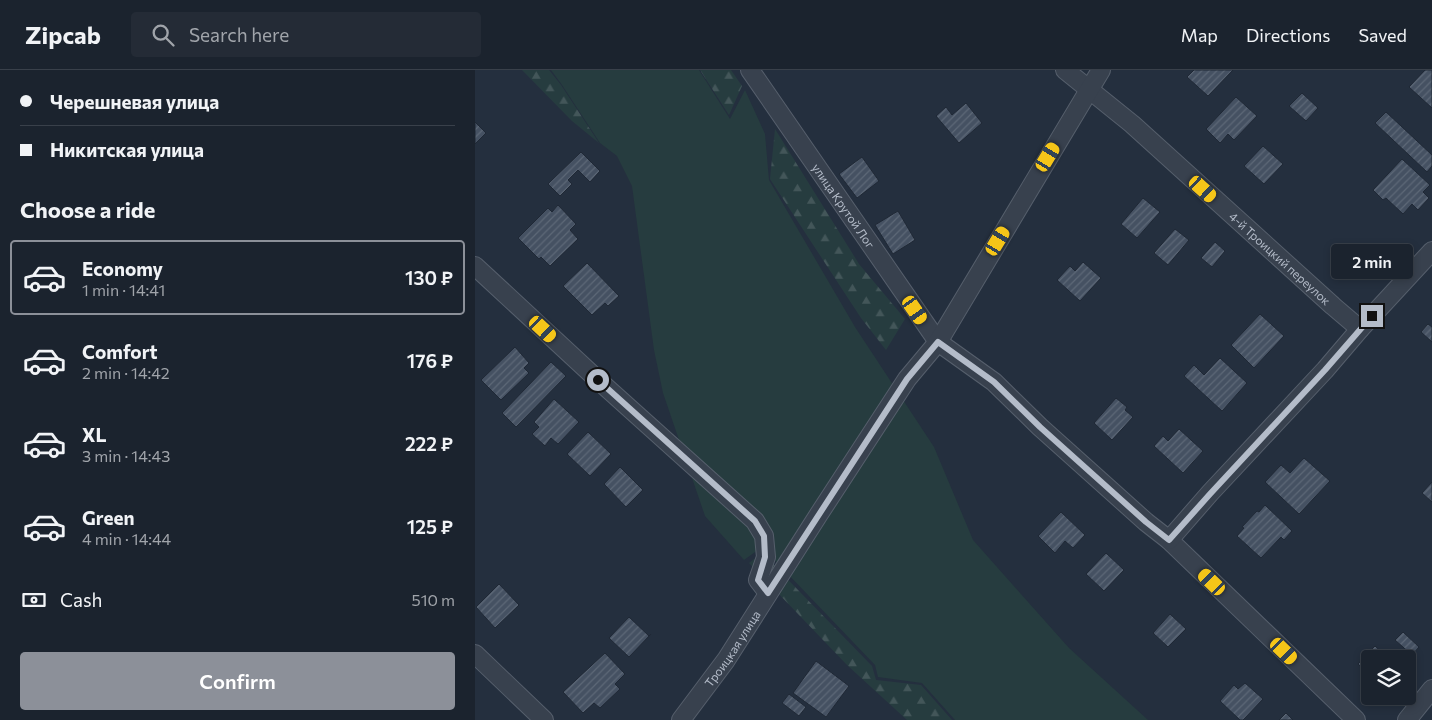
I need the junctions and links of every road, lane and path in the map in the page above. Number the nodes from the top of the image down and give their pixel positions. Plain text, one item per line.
1 (750, 70) edge
2 (1065, 70) edge
3 (1101, 70) edge
4 (1089, 90) junction
5 (1432, 251) edge
6 (475, 266) edge
7 (1360, 328) junction
8 (938, 342) junction
9 (1169, 540) junction
10 (768, 593) junction
11 (475, 654) edge
12 (1432, 689) edge
13 (544, 720) edge
14 (681, 720) edge
15 (1356, 720) edge
16 (1407, 720) edge

1 - 8 street, улица Крутой Лог
2 - 4 street, 4-й Троицкий переулок
3 - 4 street, Троицкая улица
4 - 7 street, 4-й Троицкий переулок
4 - 8 street, Троицкая улица
5 - 7 street
6 - 10 street
7 - 9 street
8 - 9 street, улица Крутой Лог
8 - 10 street, Троицкая улица
9 - 15 street, улица Крутой Лог
10 - 14 street, Троицкая улица
11 - 13 street
12 - 16 street

